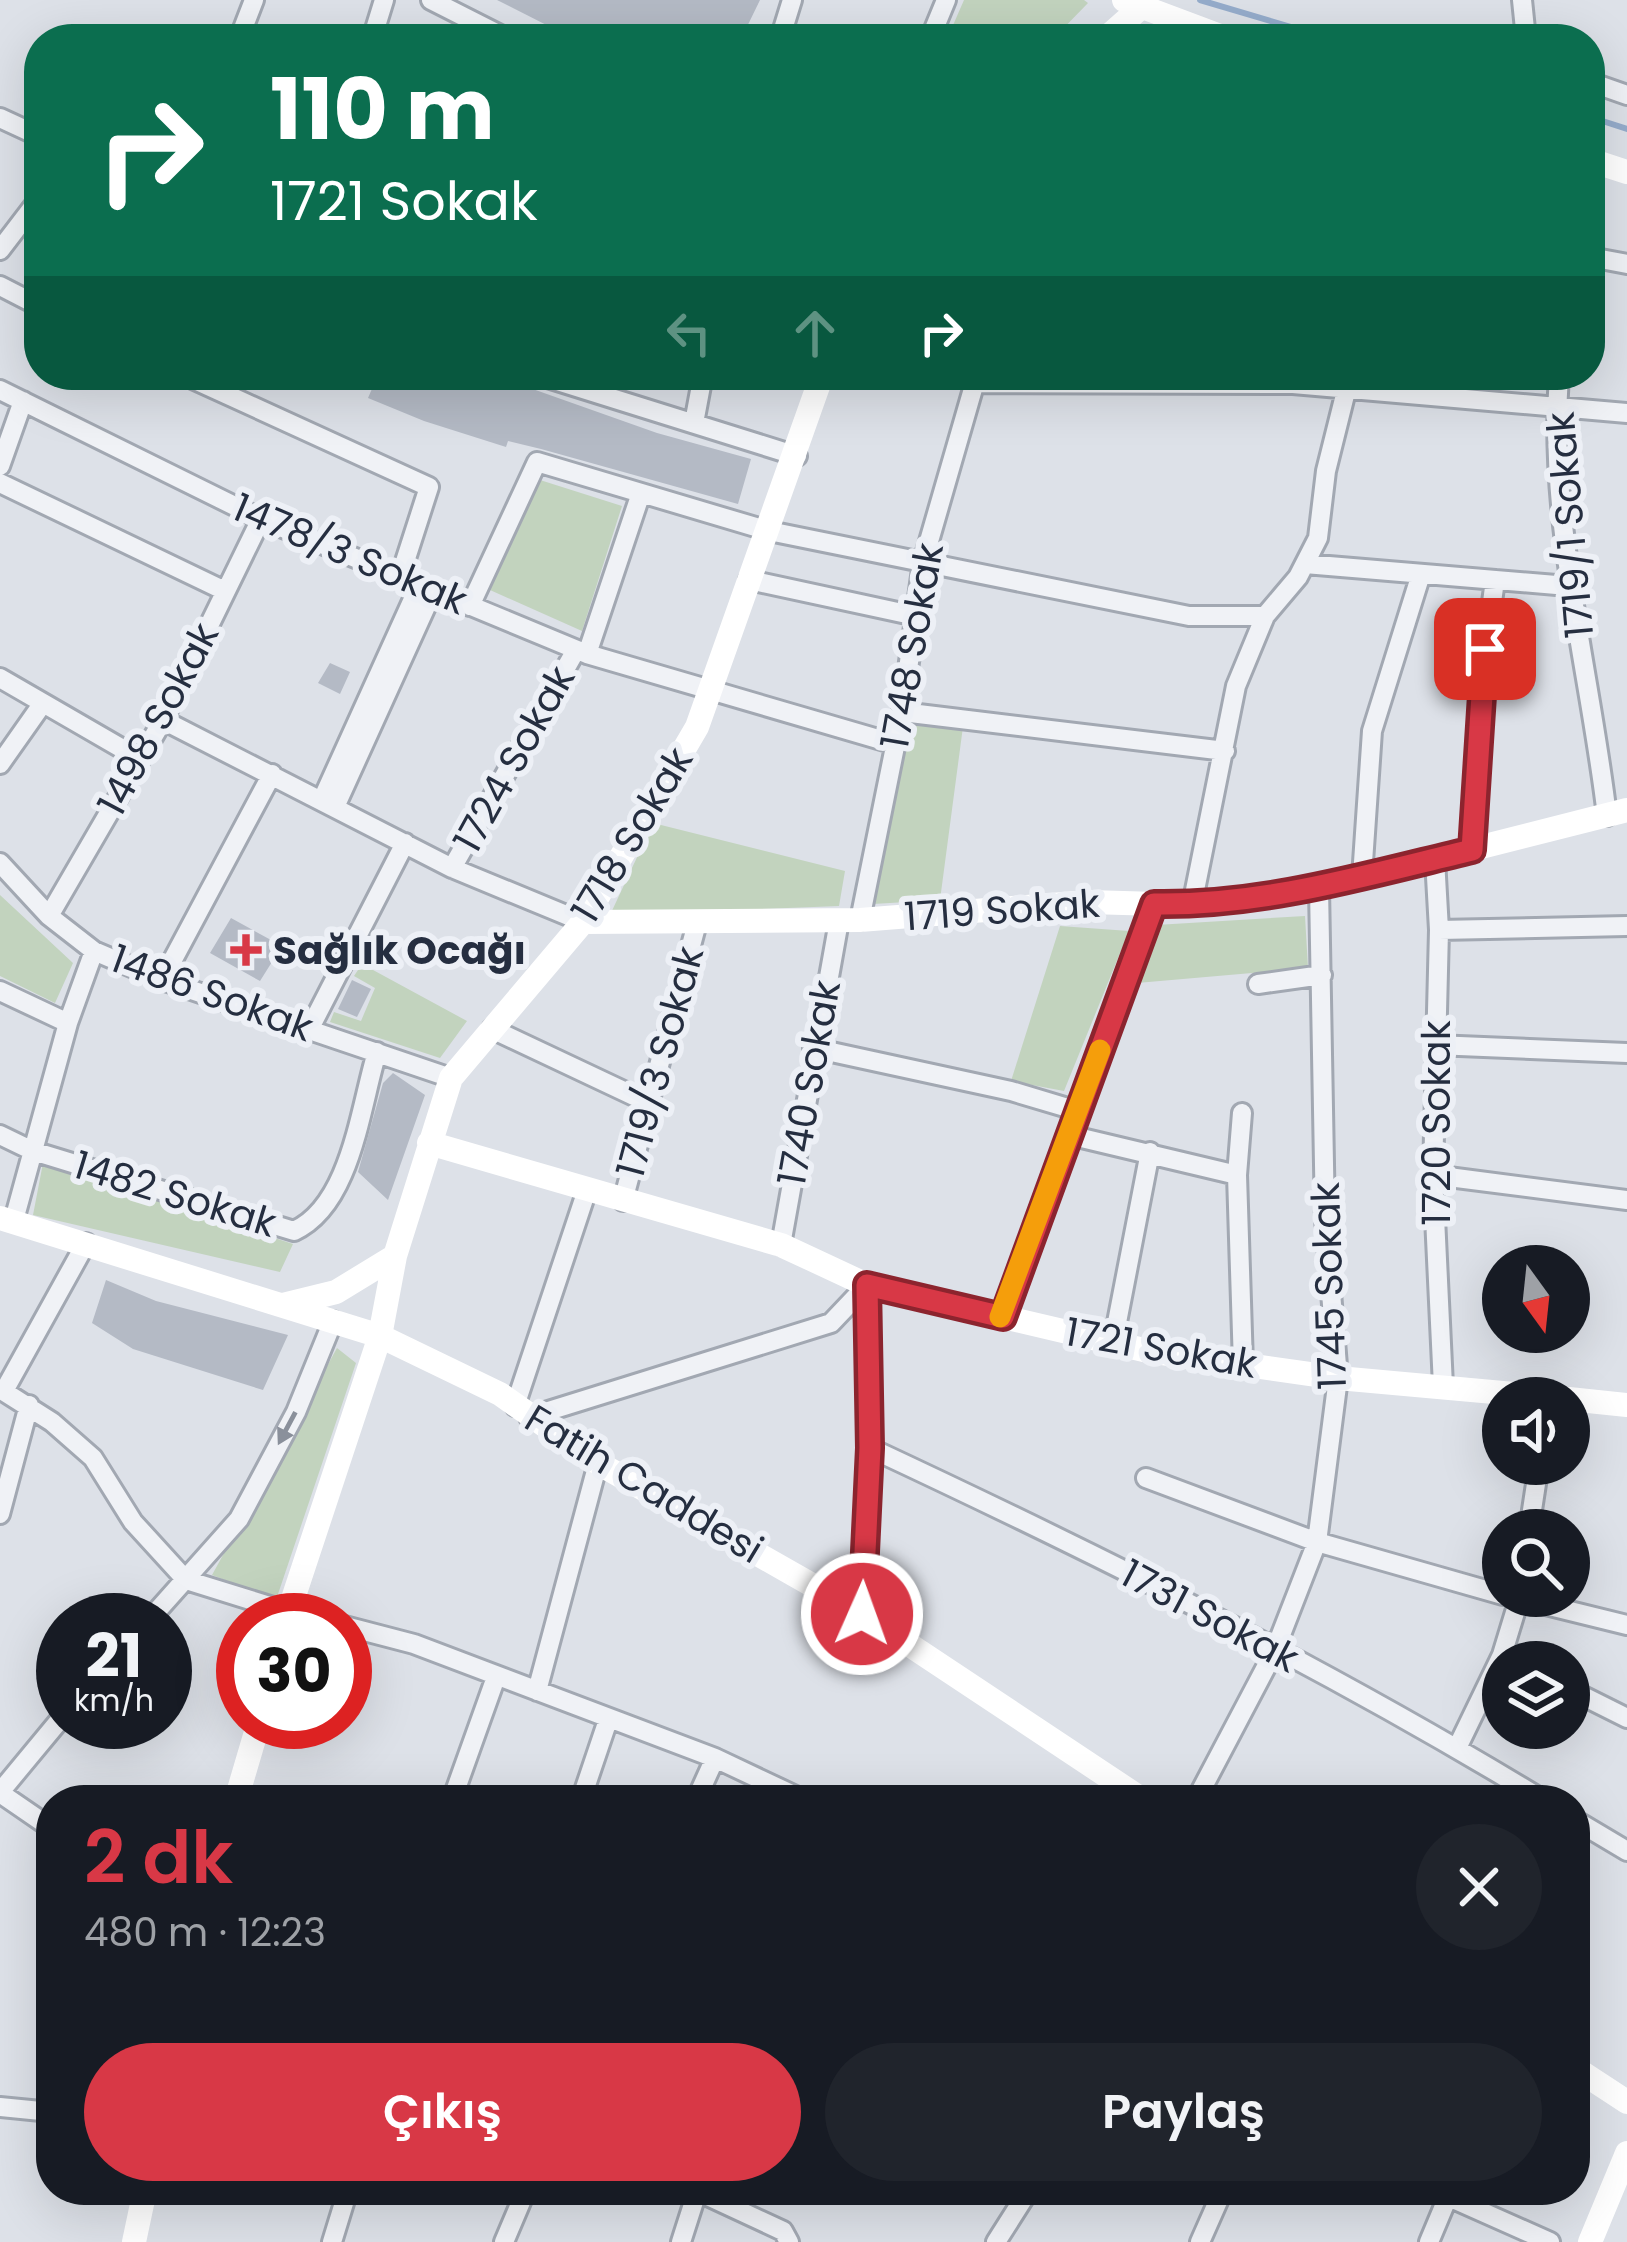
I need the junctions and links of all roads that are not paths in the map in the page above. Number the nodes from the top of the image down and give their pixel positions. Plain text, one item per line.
1 (431, 0) edge
2 (1132, 5) edge
3 (469, 8) edge
4 (1186, 24) edge
5 (24, 219) edge
6 (0, 250) edge
7 (0, 390) edge
8 (217, 390) edge
9 (603, 390) edge
10 (700, 390) edge
11 (817, 390) edge
12 (973, 390) edge
13 (1347, 390) edge
14 (1430, 390) edge
15 (1558, 390) edge
16 (23, 401) junction
17 (1557, 404) junction
18 (1627, 412) edge
19 (694, 422) junction
20 (797, 456) junction
21 (0, 466) edge
22 (0, 483) edge
23 (641, 493) junction
24 (261, 519) junction
25 (769, 531) junction
26 (923, 562) junction
27 (1305, 564) junction
28 (1420, 574) junction
29 (400, 577) junction
30 (748, 580) junction
31 (1495, 580) junction
32 (1568, 586) junction
33 (426, 589) junction
34 (225, 591) junction
35 (470, 606) junction
36 (916, 616) junction
37 (1265, 616) junction
38 (581, 652) junction
39 (0, 678) edge
40 (710, 692) junction
41 (43, 703) junction
42 (902, 712) junction
43 (163, 720) junction
44 (895, 744) junction
45 (1225, 751) junction
46 (140, 759) junction
47 (0, 764) edge
48 (272, 774) junction
49 (329, 803) junction
50 (1617, 813) edge
51 (405, 843) junction
52 (1472, 850) junction
53 (1435, 859) junction
54 (0, 863) edge
55 (452, 868) junction
56 (1363, 878) junction
57 (1319, 888) junction
58 (1154, 904) junction
59 (1192, 904) junction
60 (49, 916) junction
61 (850, 921) junction
62 (583, 922) junction
63 (697, 923) junction
64 (1627, 926) edge
65 (1439, 930) junction
66 (94, 951) junction
67 (1322, 975) junction
68 (162, 980) junction
69 (1258, 984) dead end
70 (0, 991) edge
71 (68, 1023) junction
72 (310, 1028) junction
73 (492, 1029) junction
74 (1435, 1045) junction
75 (813, 1048) junction
76 (377, 1052) junction
77 (1627, 1053) edge
78 (451, 1078) junction
79 (649, 1103) junction
80 (1078, 1111) junction
81 (1242, 1112) dead end
82 (0, 1135) edge
83 (1069, 1135) junction
84 (429, 1143) junction
85 (33, 1151) junction
86 (1150, 1152) junction
87 (1238, 1175) junction
88 (1433, 1175) junction
89 (586, 1190) junction
90 (1627, 1200) edge
91 (622, 1201) junction
92 (7, 1219) edge
93 (86, 1243) junction
94 (781, 1245) junction
95 (395, 1256) junction
96 (867, 1285) junction
97 (282, 1305) junction
98 (1003, 1317) junction
99 (333, 1321) junction
100 (380, 1336) junction
101 (1113, 1343) junction
102 (1243, 1365) junction
103 (1338, 1378) junction
104 (1443, 1386) junction
105 (2, 1390) edge
106 (1482, 1390) edge
107 (1590, 1401) edge
108 (29, 1405) junction
109 (1627, 1405) edge
110 (522, 1411) junction
111 (870, 1448) junction
112 (598, 1462) junction
113 (1146, 1478) dead end
114 (0, 1514) edge
115 (1316, 1542) junction
116 (186, 1580) junction
117 (1482, 1588) edge
118 (174, 1593) edge
119 (221, 1593) edge
120 (294, 1593) edge
121 (862, 1614) junction
122 (1590, 1616) edge
123 (1627, 1625) edge
124 (372, 1633) edge
125 (1275, 1650) junction
126 (496, 1677) junction
127 (537, 1691) junction
128 (1590, 1700) edge
129 (1482, 1704) edge
130 (1627, 1718) edge
131 (608, 1720) junction
132 (1457, 1748) junction
133 (36, 1749) edge
134 (251, 1749) edge
135 (715, 1758) junction
136 (240, 1785) edge
137 (457, 1785) edge
138 (586, 1785) edge
139 (703, 1785) edge
140 (772, 1785) edge
141 (1120, 1785) edge
142 (1204, 1785) edge
143 (1518, 1785) edge
144 (0, 1792) edge
145 (36, 1817) edge
146 (1590, 1829) edge
147 (1627, 1851) edge
148 (1590, 2078) edge
149 (1627, 2102) edge
150 (0, 2107) edge
151 (36, 2111) edge
152 (1627, 2153) edge
153 (142, 2205) edge
154 (343, 2205) edge
155 (520, 2205) edge
156 (692, 2205) edge
157 (740, 2205) edge
158 (1019, 2205) edge
159 (1216, 2205) edge
160 (1437, 2205) edge
161 (1465, 2205) edge
162 (134, 2242) edge
163 (332, 2242) edge
164 (504, 2242) edge
165 (681, 2242) edge
166 (789, 2242) edge
167 (995, 2242) edge
168 (1200, 2242) edge
169 (1429, 2242) edge
170 (1550, 2242) edge
171 (1590, 2242) edge

1 - 3 street
2 - 4 street
5 - 6 street
7 - 16 street, 1478/3 Sokak
8 - 29 street
9 - 19 street
10 - 19 street
11 - 20 street, 1718 Sokak
12 - 26 street, 1748 Sokak
13 - 27 street
14 - 17 street
15 - 17 street, 1719/1 Sokak
16 - 21 street
16 - 24 street, 1478/3 Sokak
17 - 18 street
17 - 32 street, 1719/1 Sokak
19 - 20 street
20 - 25 street, 1718 Sokak
22 - 34 street
23 - 25 street
23 - 35 street
23 - 38 street, 1724 Sokak
24 - 29 street, 1478/3 Sokak
24 - 34 street, 1498 Sokak
25 - 26 street
25 - 30 street, 1718 Sokak
26 - 36 street, 1748 Sokak
26 - 37 street
27 - 28 street
27 - 37 street
28 - 31 street
28 - 56 street
29 - 33 street, 1478/3 Sokak
30 - 36 street
30 - 40 street, 1718 Sokak
31 - 32 street
31 - 52 street
32 - 50 street, 1719/1 Sokak
33 - 35 street, 1478/3 Sokak
33 - 49 street
34 - 43 street, 1498 Sokak
35 - 38 street, 1478/3 Sokak
36 - 42 street, 1748 Sokak
37 - 45 street
38 - 40 street, 1478/3 Sokak
38 - 55 street, 1724 Sokak
39 - 41 street
40 - 44 street, 1478/3 Sokak
40 - 62 street, 1718 Sokak
41 - 46 street
41 - 47 street
42 - 44 street, 1748 Sokak
42 - 45 street
43 - 46 street, 1498 Sokak
43 - 48 street
44 - 61 street, 1748 Sokak
45 - 59 street
46 - 60 street, 1498 Sokak
48 - 49 street
48 - 68 street
49 - 51 street
50 - 52 street, 1719 Sokak
51 - 55 street
51 - 72 street
52 - 53 street, 1719 Sokak
53 - 56 street, 1719 Sokak
53 - 65 street, 1720 Sokak
54 - 60 street, 1486 Sokak
55 - 62 street
56 - 57 street, 1719 Sokak
57 - 59 street, 1719 Sokak
57 - 67 street, 1745 Sokak
58 - 59 street, 1719 Sokak
58 - 61 street, 1719 Sokak
58 - 80 street
60 - 66 street, 1486 Sokak
61 - 63 street, 1719 Sokak
61 - 75 street, 1740 Sokak
62 - 63 street, 1719 Sokak
62 - 73 street, 1718 Sokak
63 - 79 street, 1719/3 Sokak
64 - 65 street
65 - 74 street, 1720 Sokak
66 - 68 street, 1486 Sokak
66 - 71 street
67 - 69 street
67 - 103 street, 1745 Sokak
68 - 72 street, 1486 Sokak
70 - 71 street
71 - 85 street
72 - 76 street, 1486 Sokak
73 - 78 street, 1718 Sokak
73 - 79 street
74 - 77 street
74 - 88 street, 1720 Sokak
75 - 80 street
75 - 94 street, 1740 Sokak
76 - 78 street, 1486 Sokak
76 - 85 street, 1482 Sokak
78 - 84 street, 1718 Sokak
79 - 91 street, 1719/3 Sokak
80 - 83 street
81 - 87 street
82 - 85 street, 1482 Sokak
83 - 86 street
83 - 98 street
84 - 89 street, 1721 Sokak
84 - 95 street, 1718 Sokak
85 - 92 street
86 - 87 street
86 - 101 street
87 - 102 street
88 - 90 street
88 - 104 street, 1720 Sokak
89 - 91 street, 1721 Sokak
89 - 110 street, 1719/3 Sokak
91 - 94 street, 1721 Sokak
92 - 93 street, Fatih Caddesi
93 - 97 street, Fatih Caddesi
93 - 105 street
94 - 96 street, 1721 Sokak
95 - 97 street
95 - 100 street, 1718 Sokak
96 - 98 street, 1721 Sokak
96 - 110 street
96 - 111 street
97 - 99 street, Fatih Caddesi
98 - 101 street, 1721 Sokak
99 - 100 street, Fatih Caddesi
99 -> 116 street
100 - 110 street, Fatih Caddesi
100 - 120 street, 1718 Sokak
101 - 102 street, 1721 Sokak
102 - 103 street, 1721 Sokak
103 - 104 street, 1721 Sokak
103 - 115 street, 1745 Sokak
104 - 106 street, 1721 Sokak
105 - 108 street
107 - 109 street
108 - 114 street
108 - 116 street
110 - 112 street, Fatih Caddesi
111 - 121 street
111 - 125 street, 1731 Sokak
112 - 121 street, Fatih Caddesi
112 - 127 street
113 - 115 street
115 - 117 street
115 - 125 street, 1745 Sokak
116 - 118 street
116 - 119 street
121 - 141 street, Fatih Caddesi
122 - 123 street
124 - 126 street
125 - 132 street, 1731 Sokak
125 - 142 street, 1745 Sokak
126 - 127 street
126 - 137 street
127 - 131 street
128 - 130 street
129 - 132 street
131 - 135 street
131 - 138 street
132 - 143 street, 1731 Sokak
133 - 144 street
134 - 136 street
135 - 139 street
135 - 140 street
144 - 145 street
146 - 147 street
148 - 149 street
150 - 151 street
152 - 171 street
153 - 162 street
154 - 163 street
155 - 164 street
156 - 165 street
157 - 166 street
158 - 167 street
159 - 168 street
160 - 169 street
161 - 170 street

